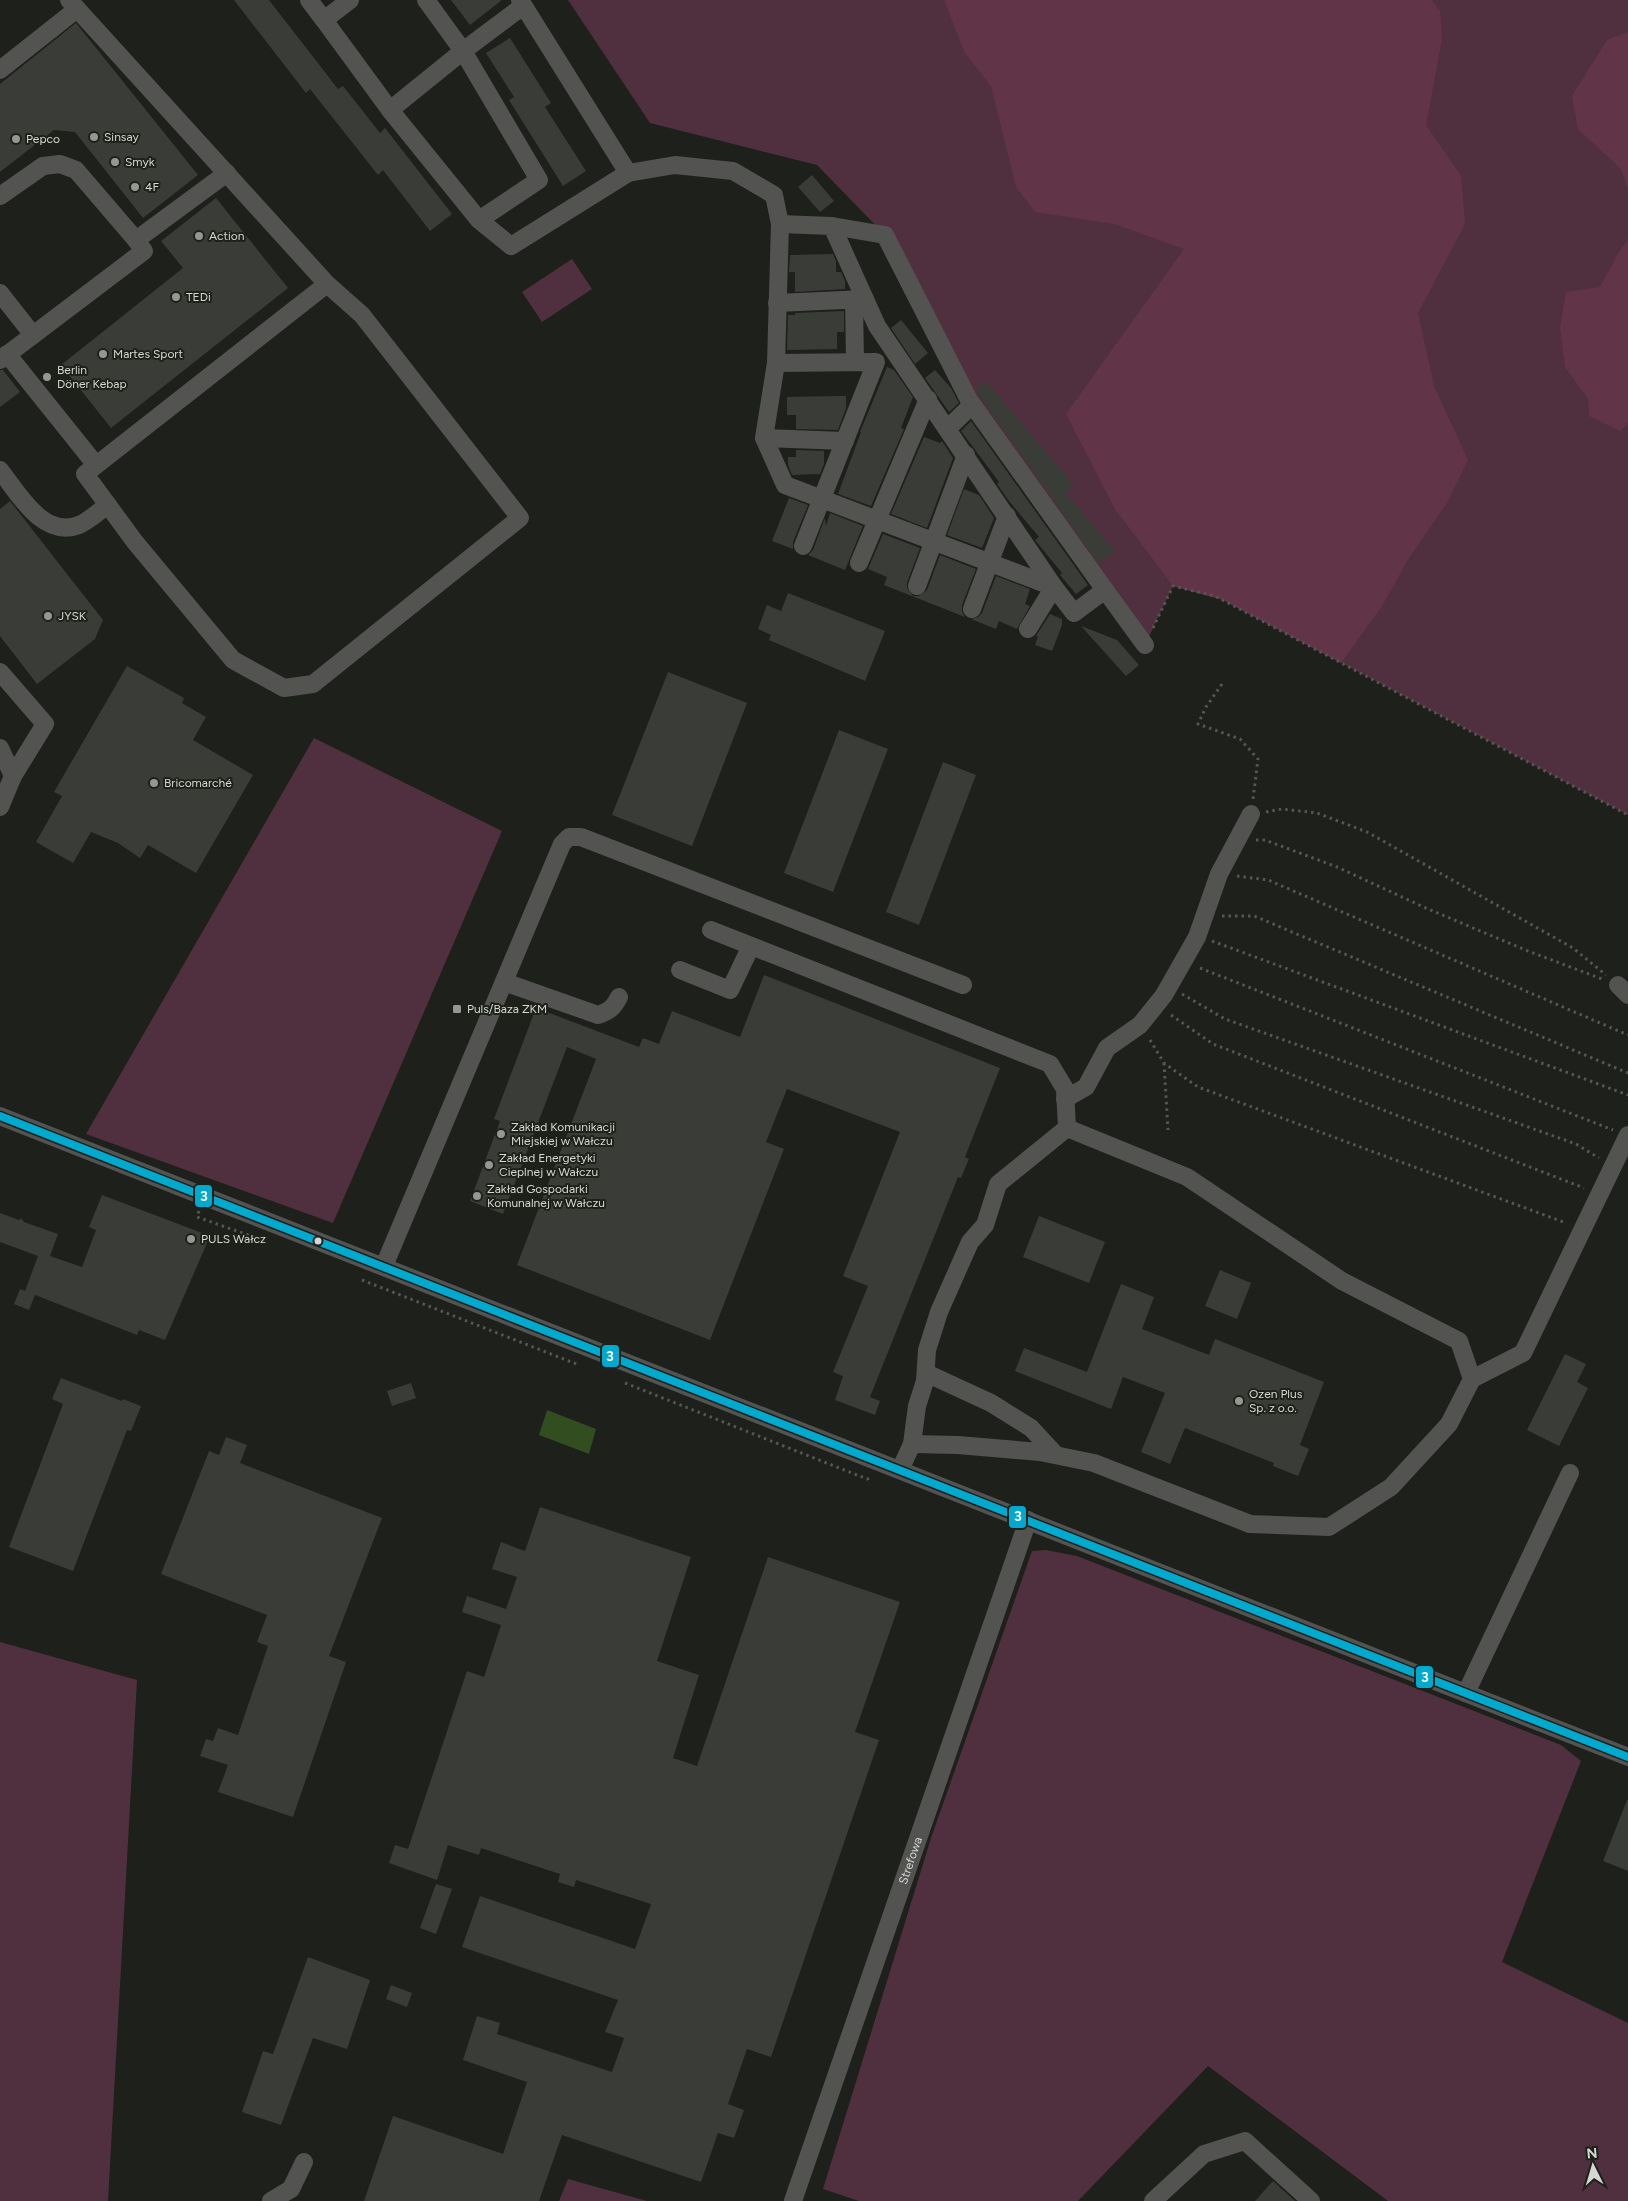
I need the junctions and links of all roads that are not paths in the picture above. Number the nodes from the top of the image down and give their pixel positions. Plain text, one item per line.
1 (309, 0) edge
2 (350, 0) edge
3 (426, 0) edge
4 (521, 3) edge
5 (73, 5) edge
6 (324, 20) junction
7 (463, 50) junction
8 (0, 70) edge
9 (390, 110) junction
10 (628, 172) junction
11 (227, 173) junction
12 (0, 196) edge
13 (479, 220) junction
14 (780, 224) junction
15 (832, 226) junction
16 (136, 240) junction
17 (327, 284) junction
18 (0, 293) edge
19 (860, 300) junction
20 (778, 303) junction
21 (33, 335) junction
22 (890, 345) junction
23 (4, 357) edge
24 (856, 362) junction
25 (876, 362) junction
26 (776, 363) junction
27 (928, 399) junction
28 (972, 404) junction
29 (948, 428) junction
30 (764, 438) junction
31 (845, 441) junction
32 (966, 455) junction
33 (96, 465) junction
34 (0, 470) edge
35 (822, 499) junction
36 (108, 505) junction
37 (1007, 516) junction
38 (877, 520) junction
39 (933, 542) junction
40 (803, 546) dead end
41 (859, 563) dead end
42 (989, 563) junction
43 (916, 586) dead end
44 (1054, 587) junction
45 (1105, 590) junction
46 (972, 609) dead end
47 (1028, 629) dead end
48 (1144, 645) road end
49 (0, 672) edge
50 (0, 748) edge
51 (13, 776) junction
52 (0, 807) edge
53 (1251, 814) road end
54 (710, 930) dead end
55 (751, 946) junction
56 (680, 970) dead end
57 (504, 982) junction
58 (963, 986) dead end
59 (619, 997) dead end
60 (1065, 1099) junction
61 (0, 1116) edge
62 (1066, 1128) junction
63 (1628, 1135) edge
64 (384, 1266) junction
65 (926, 1373) junction
66 (1472, 1379) junction
67 (912, 1444) junction
68 (1056, 1455) junction
69 (900, 1470) junction
70 (1570, 1473) dead end
71 (1028, 1520) junction
72 (1466, 1693) junction
73 (1628, 1757) edge
74 (304, 2162) dead end
75 (271, 2201) edge
76 (794, 2201) edge
77 (1153, 2201) edge
78 (1311, 2201) edge

1 - 6 street
2 - 6 street
3 - 7 street
4 - 7 street
4 - 10 street
5 - 8 street
5 - 11 street
6 - 9 street
7 - 9 street
7 - 13 street
9 - 13 street
10 - 13 street
10 - 14 street
11 - 16 street
11 - 17 street
12 - 16 street
14 - 15 street
14 - 20 street
15 - 19 street
15 - 28 street
16 - 21 street
17 - 33 street
17 - 36 street
18 - 21 street
19 - 20 street
19 - 22 street
19 - 24 street
20 - 26 street
21 - 23 street
22 - 25 street
22 - 27 street
23 - 33 street
24 - 25 street
24 - 26 street
25 - 31 street
26 - 30 street
27 - 29 street
27 - 38 street
28 - 29 street
28 - 45 street
29 - 32 street
30 - 31 street
30 - 35 street
31 - 35 street
32 - 37 street
32 - 39 street
33 - 36 street
34 - 36 street
35 - 38 street
35 - 40 street
37 - 42 street
37 - 44 street
38 - 39 street
38 - 41 street
39 - 42 street
39 - 43 street
42 - 44 street
42 - 46 street
44 - 45 street
44 - 47 street
45 - 48 street
49 - 51 street
50 - 51 street
51 - 52 street
53 - 60 street
54 - 55 street
55 - 56 street
55 - 60 street
57 - 58 street
57 - 59 street
57 - 64 street
60 - 62 street
61 - 64 street
62 - 65 street
62 - 66 street
63 - 66 street
64 - 69 street
65 - 67 street
65 - 68 street
66 - 68 street
67 - 68 street
67 - 69 street
69 - 71 street
70 - 72 street
71 - 72 street
71 - 76 street, Strefowa
72 - 73 street
74 - 75 street
77 - 78 street

